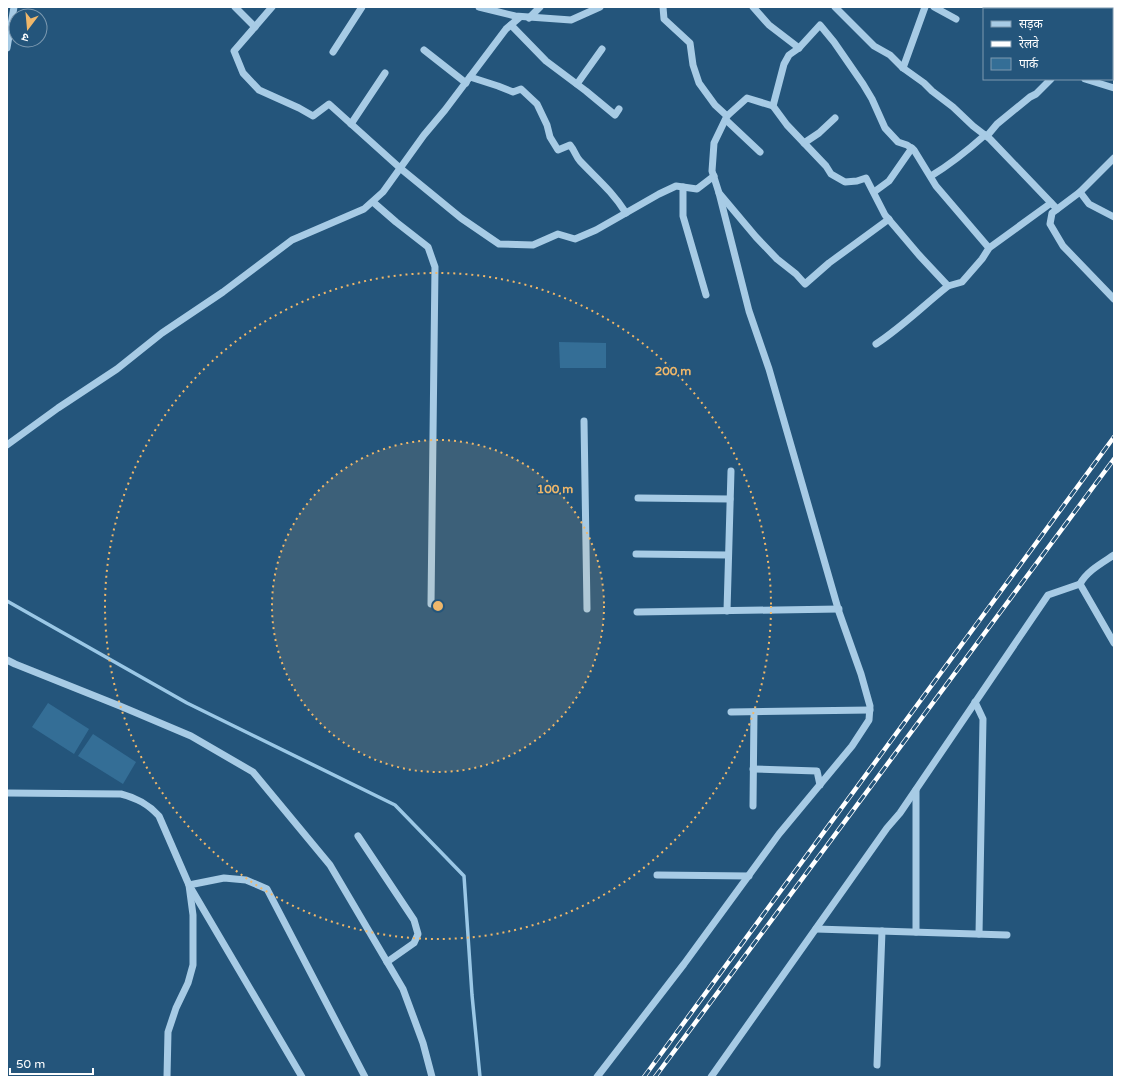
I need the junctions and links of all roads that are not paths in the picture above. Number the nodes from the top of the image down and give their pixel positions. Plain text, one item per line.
1 (14, 7) edge
2 (235, 7) edge
3 (272, 7) edge
4 (362, 7) edge
5 (479, 7) edge
6 (540, 7) edge
7 (600, 7) edge
8 (663, 7) edge
9 (753, 7) edge
10 (834, 7) edge
11 (925, 7) edge
12 (934, 7) edge
13 (520, 17) junction
14 (529, 18) junction
15 (956, 19) dead end
16 (511, 25) junction
17 (255, 27) junction
18 (7, 48) edge
19 (799, 48) junction
20 (602, 49) dead end
21 (424, 50) dead end
22 (332, 52) dead end
23 (903, 68) junction
24 (385, 73) dead end
25 (468, 80) junction
26 (1050, 80) edge
27 (1088, 80) edge
28 (577, 84) junction
29 (1114, 88) edge
30 (773, 106) junction
31 (619, 109) dead end
32 (726, 118) junction
33 (835, 118) dead end
34 (351, 124) junction
35 (986, 135) junction
36 (804, 144) junction
37 (912, 148) junction
38 (760, 152) dead end
39 (1114, 158) edge
40 (400, 168) junction
41 (714, 176) junction
42 (930, 176) junction
43 (683, 187) junction
44 (874, 192) junction
45 (1080, 192) junction
46 (718, 193) junction
47 (373, 202) junction
48 (1051, 203) junction
49 (1057, 209) junction
50 (626, 212) junction
51 (1114, 217) edge
52 (889, 219) junction
53 (989, 248) junction
54 (948, 286) junction
55 (706, 295) dead end
56 (1114, 299) edge
57 (876, 344) dead end
58 (584, 421) dead end
59 (7, 445) edge
60 (730, 471) dead end
61 (638, 498) dead end
62 (730, 498) junction
63 (636, 554) dead end
64 (728, 555) junction
65 (1114, 555) edge
66 (1080, 584) junction
67 (431, 604) dead end
68 (587, 609) dead end
69 (839, 610) junction
70 (727, 611) junction
71 (637, 612) dead end
72 (1114, 643) edge
73 (7, 660) edge
74 (975, 702) junction
75 (870, 710) junction
76 (731, 712) dead end
77 (754, 712) junction
78 (753, 769) junction
79 (820, 785) junction
80 (916, 790) junction
81 (7, 793) edge
82 (753, 806) dead end
83 (358, 836) dead end
84 (657, 875) dead end
85 (749, 876) junction
86 (189, 885) junction
87 (816, 929) junction
88 (882, 931) junction
89 (916, 932) junction
90 (979, 934) junction
91 (1007, 935) dead end
92 (387, 962) junction
93 (877, 1064) dead end
94 (167, 1077) edge
95 (302, 1077) edge
96 (365, 1077) edge
97 (432, 1077) edge
98 (598, 1077) edge
99 (711, 1077) edge

1 - 18 street
2 - 17 street
3 - 17 street
4 - 22 street
5 - 13 street
6 - 14 street
7 - 14 street
8 - 32 street
9 - 19 street
10 - 23 street
11 - 23 street
12 - 15 street
13 - 14 street
13 - 16 street
16 - 25 street
16 - 28 street
17 - 34 street
19 - 30 street
19 - 37 street
20 - 28 street
21 - 25 street
23 - 35 street
24 - 34 street
25 - 40 street
25 - 50 street
26 - 35 street
27 - 29 street
28 - 31 street
30 - 32 street
30 - 36 street
32 - 38 street
32 - 41 street
33 - 36 street
34 - 40 street
35 - 42 street
35 - 48 street
36 - 44 street
37 - 42 street
37 - 44 street
39 - 45 street
40 - 47 street
40 - 50 street
41 - 43 street
41 - 46 street
42 - 53 street
43 - 50 street
43 - 55 street
44 - 52 street
45 - 49 street
45 - 51 street
46 - 52 street
46 - 69 street
47 - 59 street
47 - 67 street
48 - 49 street
48 - 53 street
49 - 56 street
52 - 54 street
53 - 54 street
54 - 57 street
58 - 68 street
60 - 62 street
61 - 62 street
62 - 64 street
63 - 64 street
64 - 70 street
65 - 66 street
66 - 72 street
66 - 74 street
69 - 70 street
69 - 75 street
70 - 71 street
73 - 92 street
74 - 80 street
74 - 90 street
75 - 77 street
75 - 79 street
76 - 77 street
77 - 78 street
78 - 79 street
78 - 82 street
79 - 85 street
80 - 87 street
80 - 89 street
81 - 86 street
83 - 92 street
84 - 85 street
85 - 98 street
86 - 94 street
86 - 95 street
86 - 96 street
87 - 88 street
87 - 99 street
88 - 89 street
88 - 93 street
89 - 90 street
90 - 91 street
92 - 97 street

